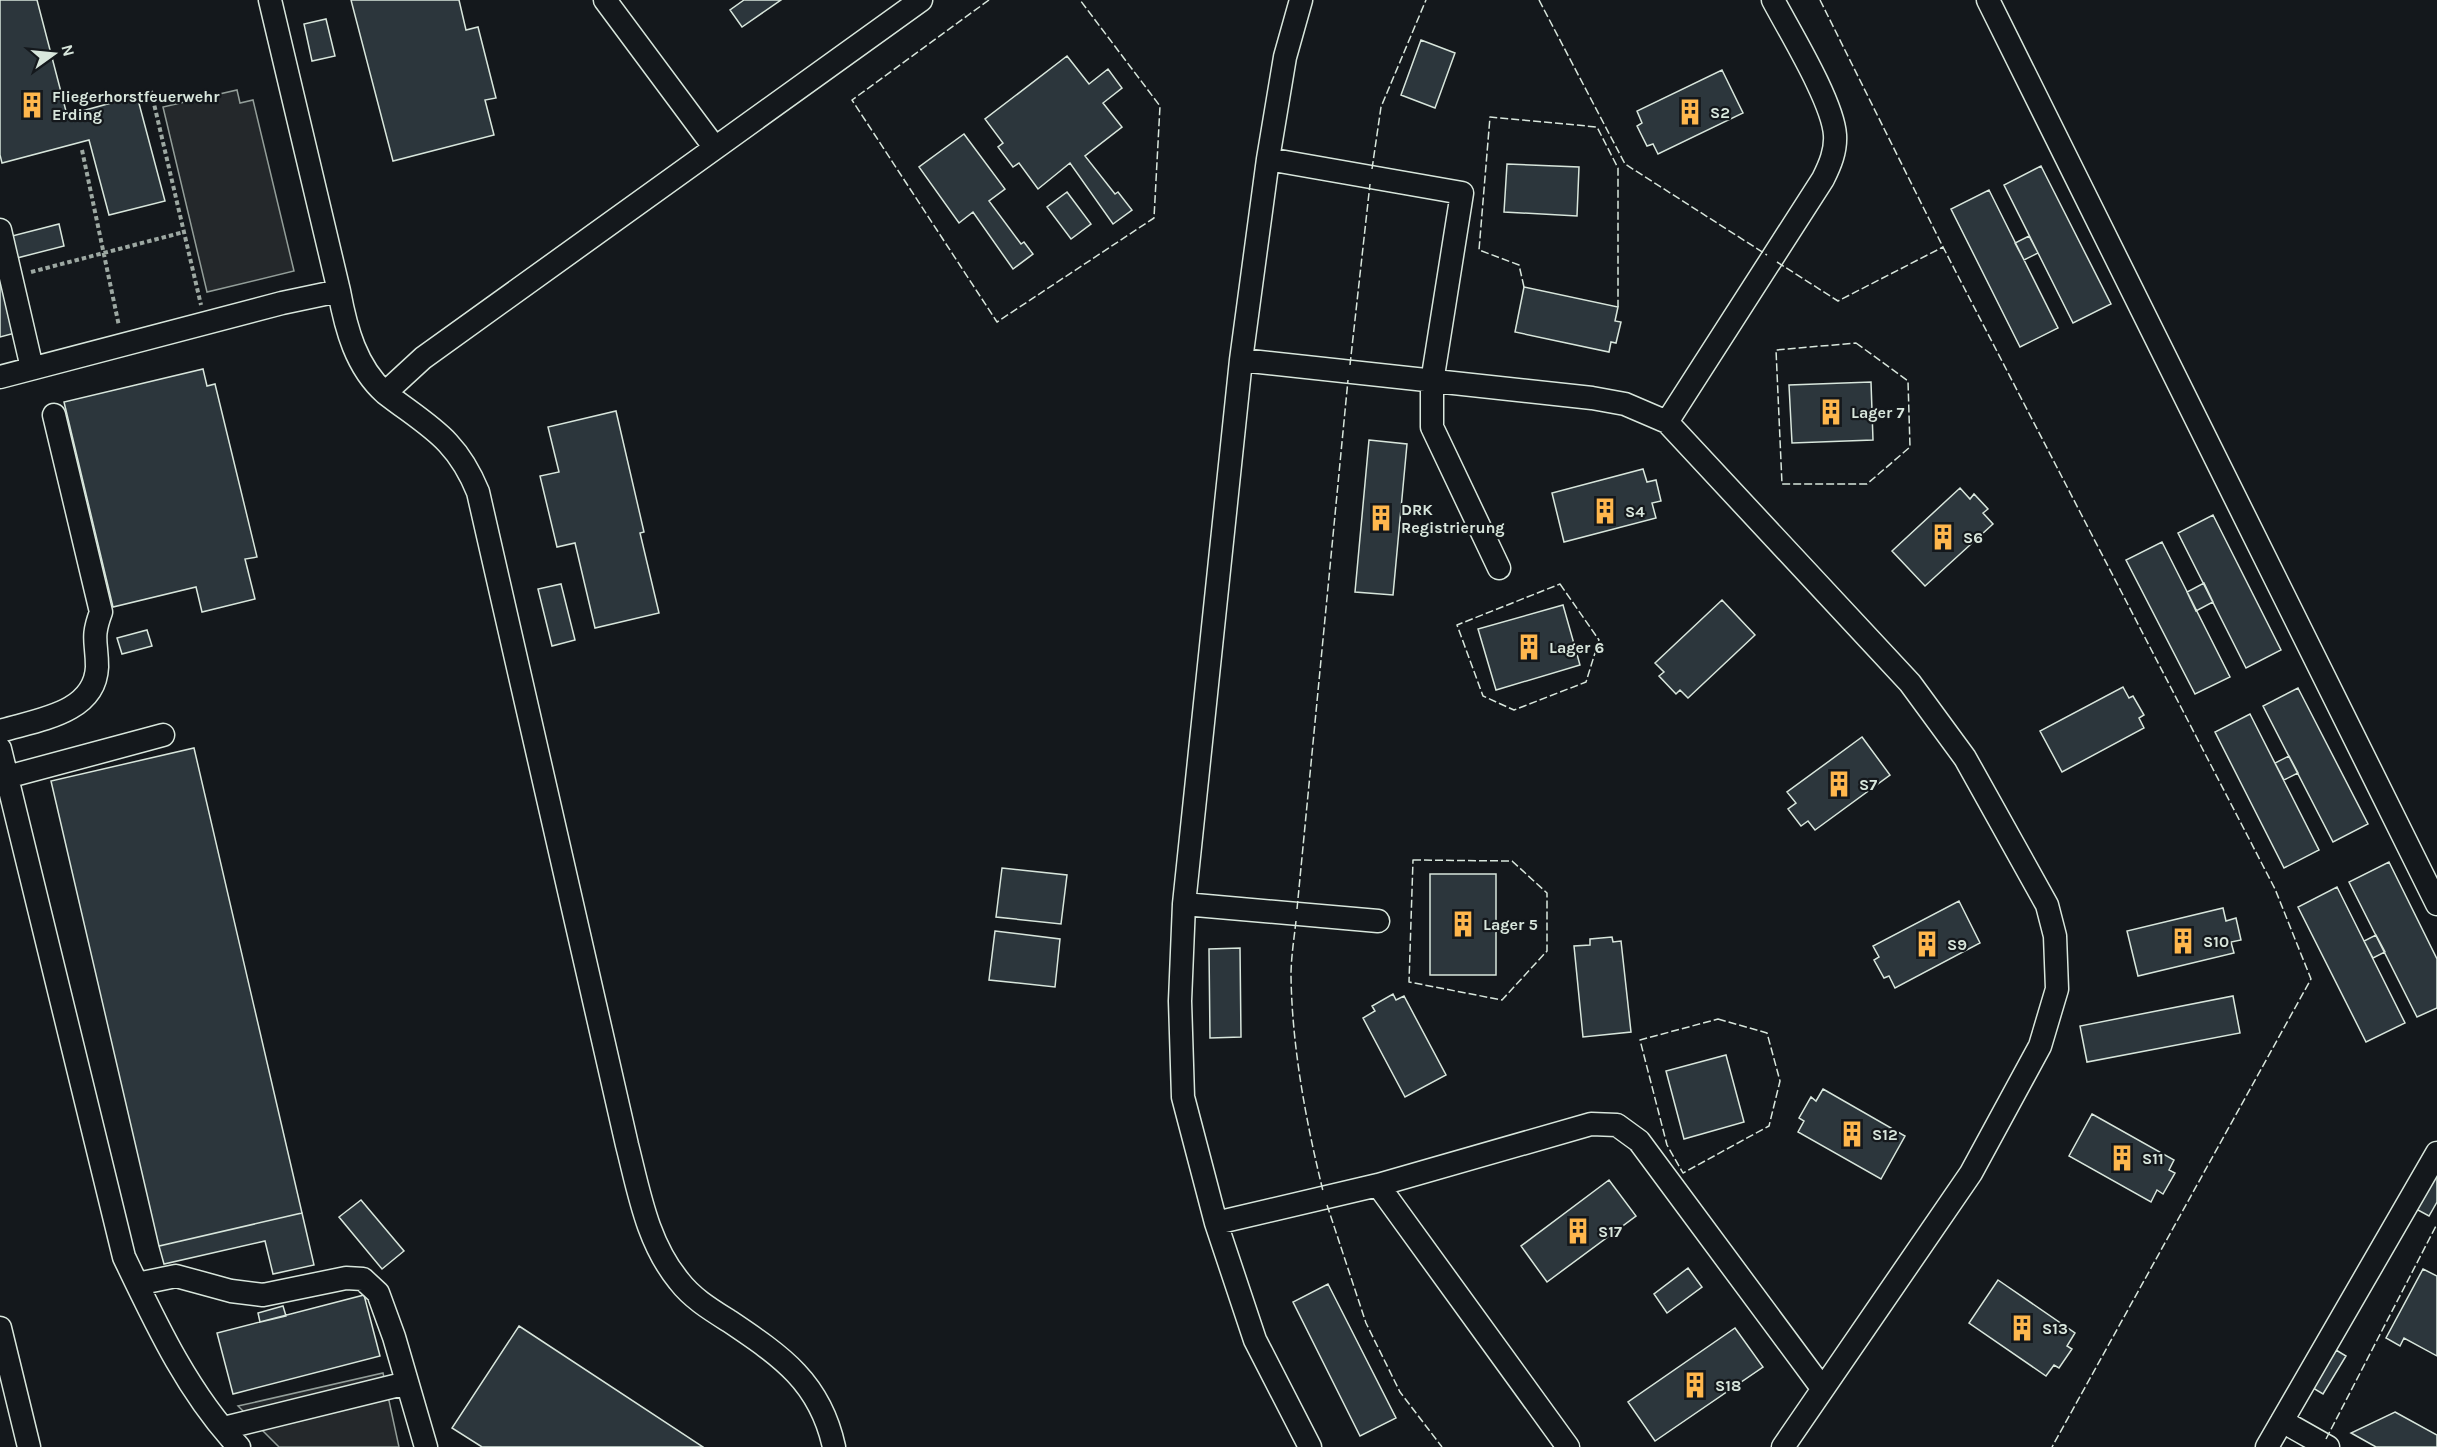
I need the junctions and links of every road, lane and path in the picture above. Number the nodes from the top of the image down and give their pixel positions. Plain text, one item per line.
1 (270, 0) edge
2 (605, 0) edge
3 (921, 0) edge
4 (1300, 0) edge
5 (1773, 0) edge
6 (1988, 0) edge
7 (151, 91) dead end
8 (715, 148) junction
9 (82, 150) dead end
10 (1268, 159) junction
11 (0, 230) edge
12 (184, 232) junction
13 (104, 253) junction
14 (11, 277) junction
15 (341, 301) junction
16 (205, 323) junction
17 (123, 344) junction
18 (1241, 360) junction
19 (32, 368) junction
20 (0, 376) edge
21 (1432, 382) junction
22 (385, 393) junction
23 (54, 415) dead end
24 (1667, 422) junction
25 (1499, 568) dead end
26 (0, 731) edge
27 (163, 735) dead end
28 (0, 749) edge
29 (7, 777) junction
30 (1184, 904) junction
31 (2437, 904) edge
32 (1378, 921) dead end
33 (2437, 1153) edge
34 (1378, 1185) junction
35 (1216, 1224) junction
36 (137, 1284) junction
37 (0, 1328) edge
38 (407, 1383) junction
39 (1822, 1388) junction
40 (2282, 1421) junction
41 (224, 1428) junction
42 (29, 1447) edge
43 (239, 1447) edge
44 (426, 1447) edge
45 (834, 1447) edge
46 (1310, 1447) edge
47 (1568, 1447) edge
48 (1783, 1447) edge
49 (2267, 1447) edge
50 (2328, 1447) edge

1 - 15 street
2 - 8 street
3 - 8 street
4 - 10 street
5 - 24 street
6 - 31 street
7 - 12 path
8 - 22 street
9 - 13 path
10 - 18 street
10 - 21 street
11 - 14 street
12 - 13 path
12 - 16 path
13 - 14 path
13 - 17 path
14 - 19 street
15 - 16 street
15 - 22 street
16 - 17 street
17 - 19 street
18 - 21 street
18 - 30 street
19 - 20 street
21 - 24 street
21 - 25 street
22 - 45 street
23 - 26 street
24 - 39 street
27 - 29 street
28 - 29 street
29 - 36 street
30 - 32 street
30 - 35 street
33 - 40 street
34 - 35 street
34 - 39 street
34 - 47 street
35 - 46 street
36 - 38 street
36 - 41 street
37 - 42 street
38 - 41 street
38 - 44 street
39 - 48 street
40 - 49 street
40 - 50 street
41 - 43 street

